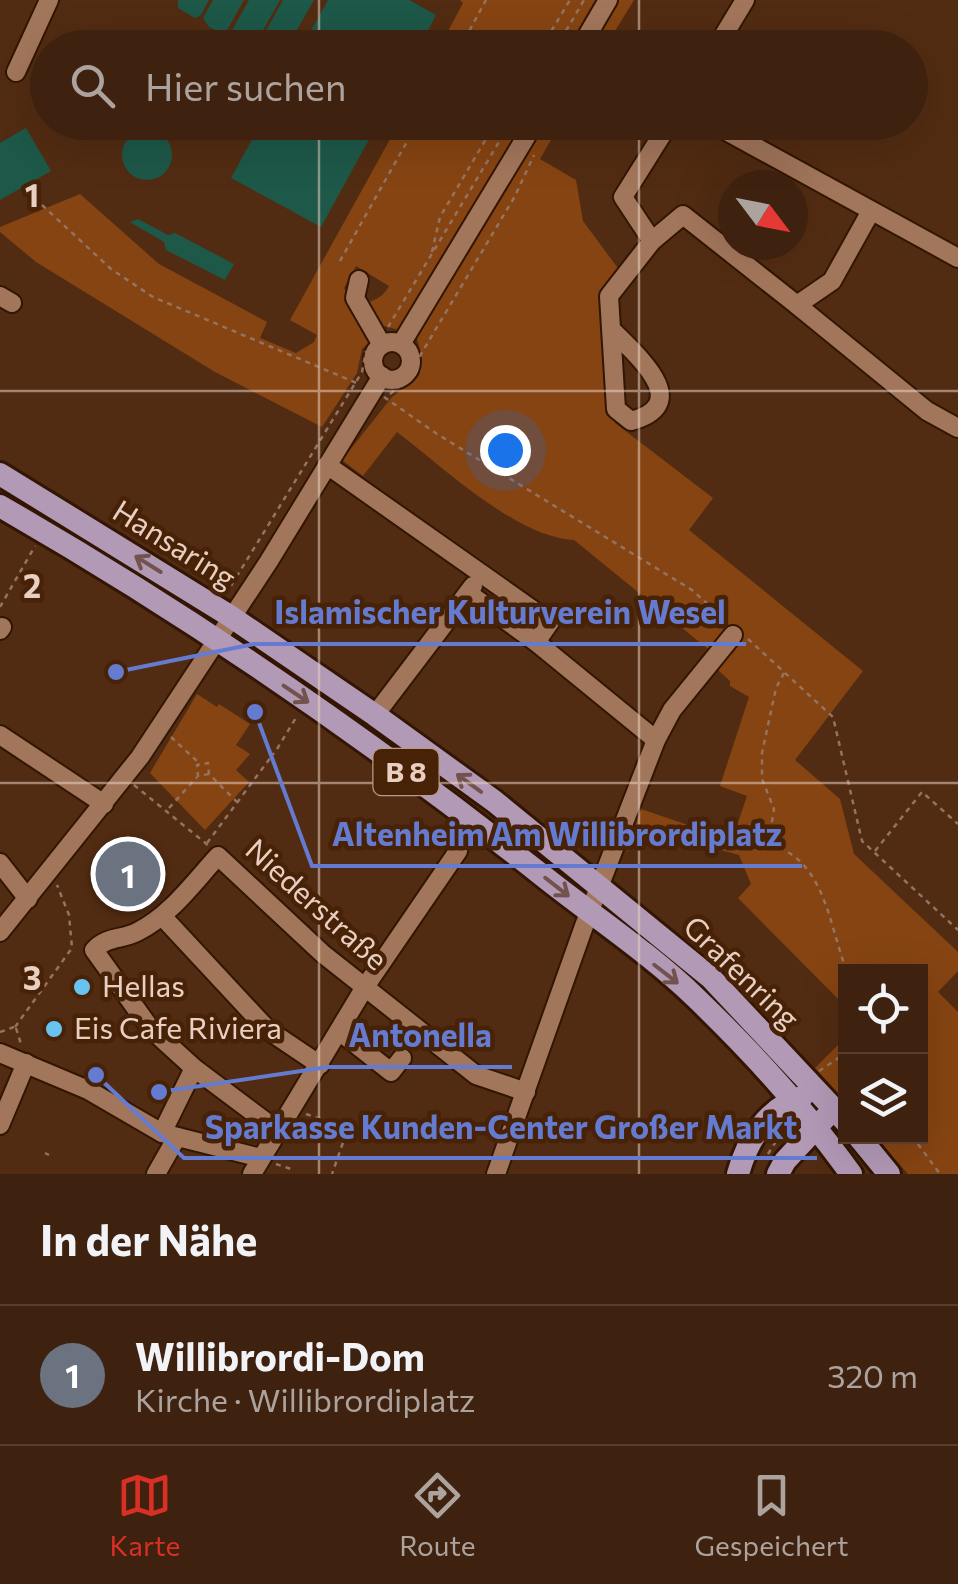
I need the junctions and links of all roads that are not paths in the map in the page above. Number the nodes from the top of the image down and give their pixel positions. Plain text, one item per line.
1 (49, 0) edge
2 (608, 0) edge
3 (746, 0) edge
4 (35, 30) edge
5 (590, 30) edge
6 (727, 30) edge
7 (30, 41) edge
8 (16, 72) dead end
9 (523, 140) edge
10 (659, 140) edge
11 (743, 140) edge
12 (871, 211) junction
13 (652, 240) junction
14 (958, 258) edge
15 (359, 280) dead end
16 (797, 305) junction
17 (610, 329) junction
18 (387, 342) junction
19 (382, 376) junction
20 (958, 428) edge
21 (327, 466) junction
22 (0, 474) edge
23 (0, 506) edge
24 (482, 574) junction
25 (468, 593) junction
26 (226, 608) junction
27 (734, 632) road end
28 (215, 639) junction
29 (536, 642) junction
30 (375, 715) junction
31 (0, 735) edge
32 (656, 740) junction
33 (104, 804) junction
34 (458, 851) dead end
35 (0, 863) edge
36 (601, 887) junction
37 (28, 899) junction
38 (590, 914) junction
39 (162, 916) junction
40 (0, 932) edge
41 (365, 987) junction
42 (339, 1031) junction
43 (0, 1054) edge
44 (402, 1058) dead end
45 (26, 1063) junction
46 (320, 1065) junction
47 (194, 1068) junction
48 (526, 1092) junction
49 (828, 1099) edge
50 (792, 1100) junction
51 (0, 1125) edge
52 (815, 1128) junction
53 (278, 1131) junction
54 (169, 1135) junction
55 (865, 1144) edge
56 (844, 1165) edge
57 (257, 1166) edge
58 (781, 1168) edge
59 (156, 1174) edge
60 (496, 1174) edge
61 (738, 1174) edge
62 (889, 1174) edge

1 - 4 street
2 - 5 street
3 - 6 street
7 - 8 street
9 - 18 street
10 - 13 street
11 - 12 street
12 - 14 street
12 - 16 street
13 - 16 street
13 - 17 street
15 - 18 street
16 - 20 street
17 - 17 street
18 - 19 street
18 - 19 street
19 - 21 street
21 - 24 street
21 - 26 street
26 -> 22 main road, Hansaring / B 8
23 - 28 main road, Hansaring / B 8
24 - 25 street
24 - 29 street
25 - 29 street
25 - 30 street
26 - 28 street
26 - 30 main road, Hansaring / B 8
27 - 32 street
28 - 33 street
28 -> 38 main road, Hansaring / B 8
29 - 32 street
36 -> 30 main road, Hansaring / B 8
31 - 33 street
32 - 36 street
33 - 37 street
34 - 41 street
35 - 37 street
36 - 38 street
36 - 49 main road, Grafenring / B 8
37 - 40 street
38 - 48 street
38 -> 50 main road, Grafenring / B 8
39 - 41 street, Niederstraße
39 - 46 street
39 - 47 street
41 - 42 street
41 - 48 street, Niederstraße
42 - 44 street
42 - 46 street
43 - 45 street
45 - 51 street
45 - 54 street
46 - 53 street
47 - 53 street
47 - 54 street
48 - 60 street
49 - 50 main road
49 - 52 main road
50 - 52 main road, Grafenring / B 8
50 - 61 main road
52 - 56 main road, B 8
52 - 58 main road
53 - 57 street
54 - 57 street
54 - 59 street
55 - 62 main road
56 - 58 main road

